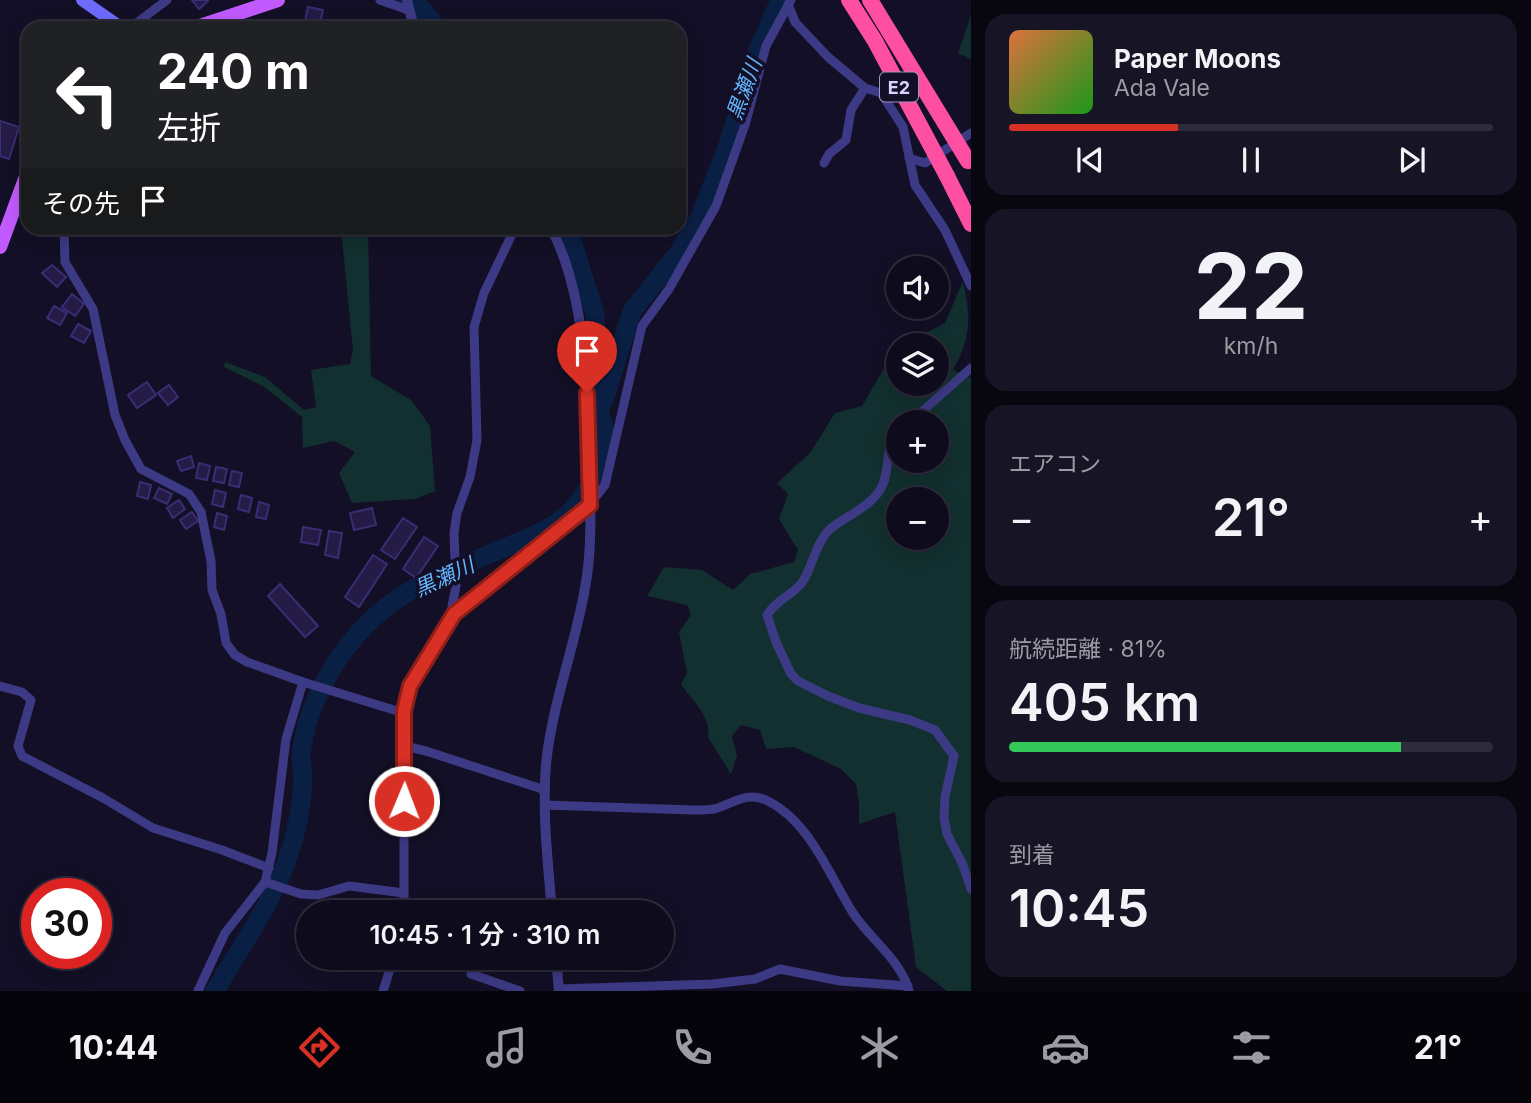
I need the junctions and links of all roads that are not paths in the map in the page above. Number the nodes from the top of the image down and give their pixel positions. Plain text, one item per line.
1 (82, 0) edge
2 (167, 0) edge
3 (278, 0) edge
4 (380, 0) edge
5 (849, 0) edge
6 (870, 0) edge
7 (789, 2) edge
8 (407, 5) edge
9 (112, 21) edge
10 (139, 21) edge
11 (215, 21) edge
12 (865, 89) junction
13 (971, 133) edge
14 (909, 158) junction
15 (824, 163) dead end
16 (970, 163) edge
17 (21, 190) edge
18 (971, 224) edge
19 (64, 235) edge
20 (512, 235) edge
21 (554, 235) edge
22 (0, 247) edge
23 (971, 286) edge
24 (971, 368) edge
25 (924, 410) edge
26 (886, 468) edge
27 (590, 504) junction
28 (454, 614) junction
29 (305, 683) junction
30 (0, 686) edge
31 (404, 711) junction
32 (405, 746) junction
33 (545, 790) junction
34 (545, 805) junction
35 (268, 868) junction
36 (265, 882) junction
37 (971, 890) edge
38 (404, 893) junction
39 (404, 900) edge
40 (551, 900) edge
41 (390, 970) edge
42 (557, 970) edge
43 (471, 974) dead end
44 (909, 989) edge
45 (559, 990) edge
46 (198, 991) edge
47 (383, 991) edge
48 (520, 991) edge

1 - 9 main road
2 - 10 street
3 - 11 main road
4 - 8 street
5 - 18 highway, E2, bridge
6 - 16 highway, E2, bridge
7 - 12 street
7 - 27 street
12 - 14 street
12 - 15 street
13 - 14 street
14 - 23 street
17 - 22 main road
19 - 29 street
20 - 28 street
21 - 27 street
24 - 25 street
26 - 37 street
27 - 28 street
27 - 33 street
28 - 31 street
29 - 31 street
29 - 35 street
30 - 35 street
31 - 32 street
32 - 33 street
32 - 38 street
33 - 34 street
34 - 40 street
34 - 44 street
35 - 36 street
36 - 38 street
36 - 46 street
38 - 39 street
41 - 47 street
42 - 45 street
43 - 48 street
44 - 45 street

